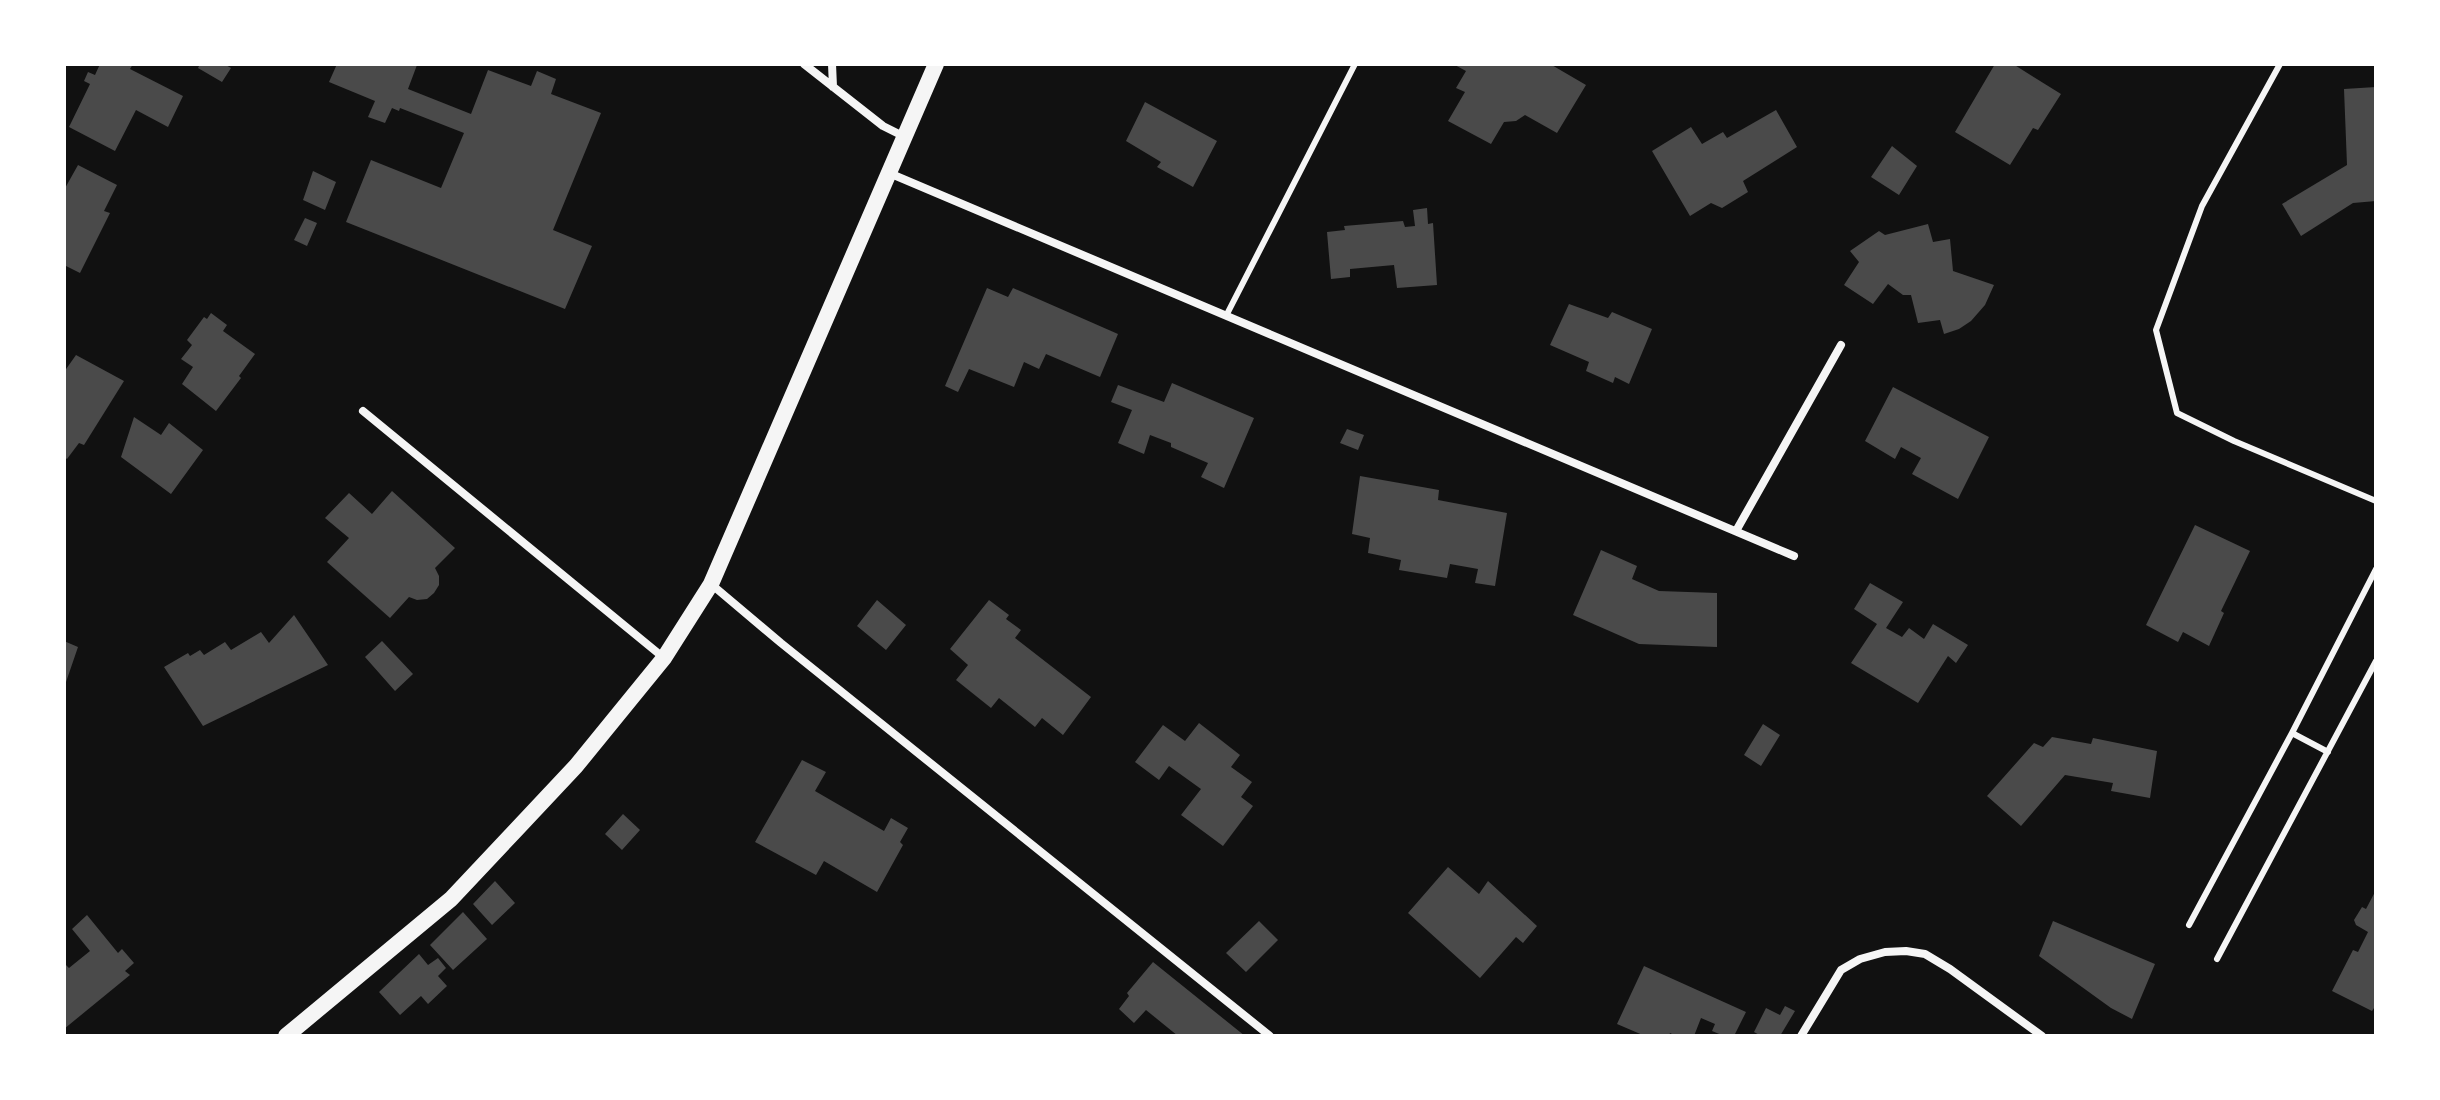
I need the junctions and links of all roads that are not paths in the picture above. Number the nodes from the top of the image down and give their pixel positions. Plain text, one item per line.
1 (804, 64) edge
2 (832, 64) edge
3 (936, 64) edge
4 (1355, 64) edge
5 (2280, 64) edge
6 (833, 87) junction
7 (905, 137) junction
8 (888, 173) junction
9 (1226, 316) junction
10 (1841, 345) dead end
11 (363, 411) dead end
12 (2376, 501) edge
13 (1736, 531) junction
14 (1794, 556) dead end
15 (2376, 569) edge
16 (711, 584) junction
17 (664, 658) junction
18 (2376, 661) edge
19 (2292, 733) junction
20 (2328, 752) junction
21 (2189, 925) dead end
22 (2217, 959) dead end
23 (286, 1036) edge
24 (1270, 1036) edge
25 (1801, 1036) edge
26 (2042, 1036) edge

1 - 6 street
2 - 6 street
3 - 7 main road
4 - 9 lane
5 - 12 lane
6 - 7 street
7 - 8 main road
8 - 9 street
8 - 16 main road
9 - 13 street
10 - 13 street
11 - 17 street
13 - 14 street
15 - 19 lane
16 - 17 main road
16 - 24 street
17 - 23 main road
18 - 20 lane
19 - 20 lane
19 - 21 lane
20 - 22 lane
25 - 26 street

